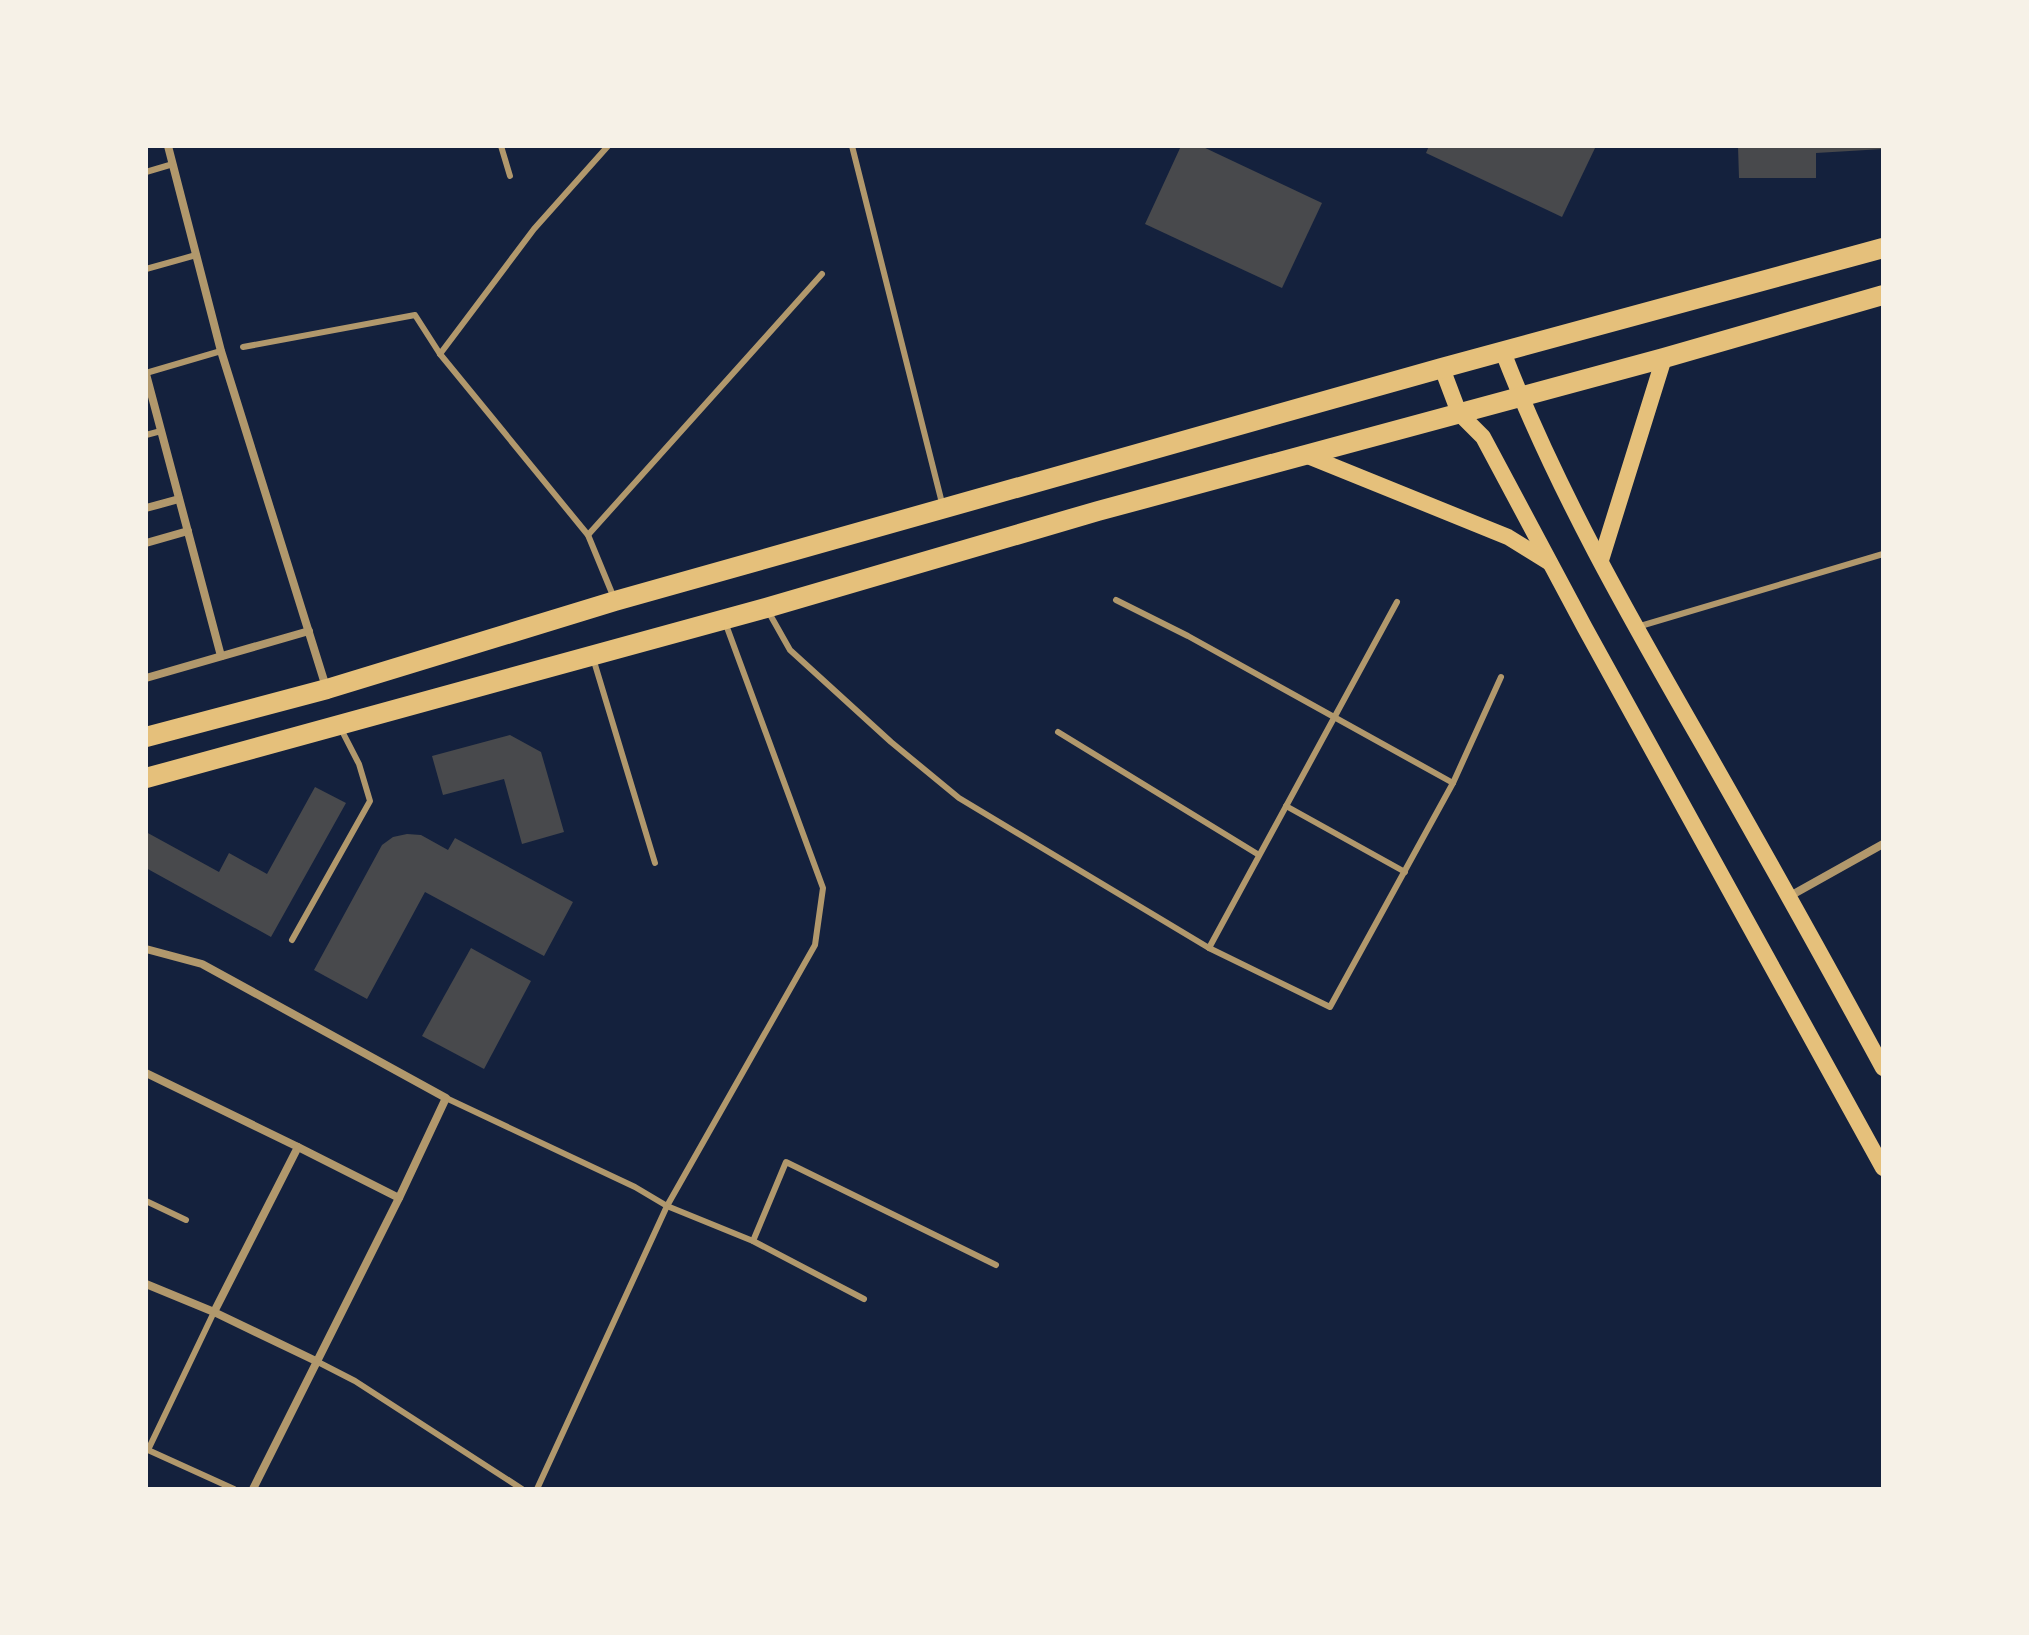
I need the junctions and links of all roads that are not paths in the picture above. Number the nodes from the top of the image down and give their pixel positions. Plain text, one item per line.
1 (168, 146) edge
2 (501, 146) edge
3 (608, 146) edge
4 (852, 146) edge
5 (173, 164) junction
6 (146, 172) edge
7 (510, 176) dead end
8 (1883, 248) edge
9 (196, 255) junction
10 (146, 269) edge
11 (822, 274) dead end
12 (1883, 295) edge
13 (243, 347) dead end
14 (221, 351) junction
15 (1503, 352) junction
16 (440, 354) junction
17 (1664, 358) junction
18 (1442, 368) junction
19 (146, 374) edge
20 (1520, 397) junction
21 (1459, 413) junction
22 (161, 431) junction
23 (146, 435) edge
24 (1303, 454) junction
25 (179, 499) junction
26 (146, 508) edge
27 (944, 510) junction
28 (188, 531) junction
29 (588, 535) junction
30 (146, 543) edge
31 (1883, 554) edge
32 (1601, 560) junction
33 (1550, 563) junction
34 (1116, 600) dead end
35 (615, 601) junction
36 (1397, 602) dead end
37 (766, 608) junction
38 (724, 619) junction
39 (1636, 628) junction
40 (309, 631) junction
41 (592, 655) junction
42 (221, 656) junction
43 (1501, 677) dead end
44 (146, 678) edge
45 (327, 689) junction
46 (1334, 717) junction
47 (338, 725) junction
48 (1058, 732) dead end
49 (146, 737) edge
50 (146, 778) edge
51 (1453, 783) junction
52 (1286, 806) junction
53 (1883, 844) edge
54 (1259, 855) junction
55 (655, 863) dead end
56 (1405, 872) junction
57 (1790, 896) junction
58 (292, 940) dead end
59 (1209, 948) junction
60 (146, 949) edge
61 (1883, 1068) edge
62 (146, 1073) edge
63 (446, 1098) junction
64 (298, 1147) junction
65 (1883, 1168) edge
66 (399, 1198) junction
67 (146, 1201) edge
68 (667, 1206) junction
69 (186, 1220) dead end
70 (753, 1241) junction
71 (996, 1265) dead end
72 (146, 1284) edge
73 (864, 1299) dead end
74 (214, 1312) junction
75 (318, 1362) junction
76 (234, 1489) edge
77 (253, 1489) edge
78 (522, 1489) edge
79 (537, 1489) edge

1 - 5 street
2 - 7 lane
3 - 16 lane
4 - 27 lane
5 - 6 lane
5 - 9 street
8 - 15 main road
9 - 10 lane
9 - 14 street
11 - 29 lane
12 - 17 main road
13 - 16 lane
14 - 19 lane
14 - 40 street
15 - 18 main road
15 - 20 main road
16 - 29 lane
17 - 20 main road
17 - 32 main road
18 - 21 main road
18 - 27 main road
19 - 22 street
20 - 21 main road
20 - 32 main road
21 - 24 main road
21 - 33 main road
22 - 23 lane
22 - 25 street
24 - 33 main road
24 - 37 main road
25 - 26 street
25 - 28 street
27 - 35 main road
28 - 30 street
28 - 42 street
29 - 35 lane
31 - 39 lane
32 - 39 main road
33 - 65 main road
34 - 46 lane
35 - 45 main road
36 - 46 lane
37 - 38 main road
37 - 59 lane
38 - 41 main road
38 - 68 lane
39 - 57 main road
40 - 42 street
40 - 45 street
41 - 47 main road
41 - 55 lane
42 - 44 street
43 - 51 lane
45 - 49 main road
46 - 51 lane
46 - 52 lane
47 - 50 main road
47 - 58 lane
48 - 54 lane
51 - 56 lane
52 - 54 lane
52 - 56 lane
53 - 57 street
54 - 59 lane
56 - 59 lane
57 - 61 main road
60 - 63 street
62 - 64 street
63 - 66 street
63 - 68 lane
64 - 66 street
64 - 74 street
66 - 75 street
67 - 69 lane
68 - 70 lane
68 - 79 lane
70 - 71 lane
70 - 73 lane
72 - 74 street
74 - 75 street
74 - 76 lane
75 - 77 street
75 - 78 lane

